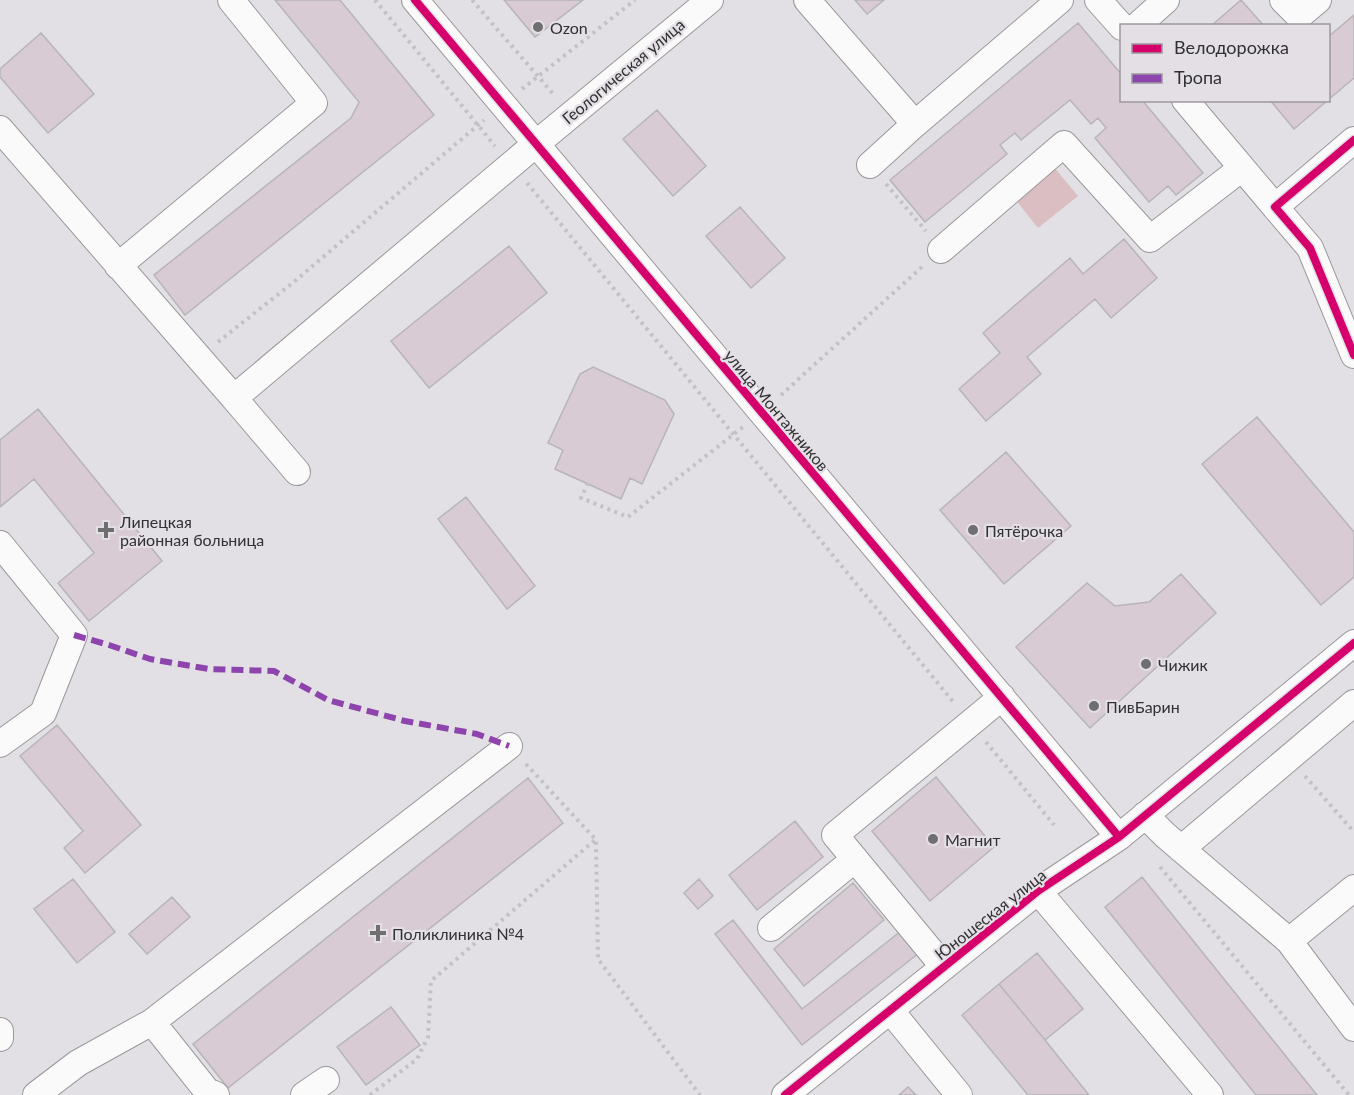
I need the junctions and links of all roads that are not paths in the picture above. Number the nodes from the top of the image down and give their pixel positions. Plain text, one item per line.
1 (231, 0) edge
2 (415, 0) edge
3 (710, 0) edge
4 (807, 0) edge
5 (1060, 0) edge
6 (1098, 0) edge
7 (1166, 0) edge
8 (1283, 0) edge
9 (1318, 0) edge
10 (1139, 24) edge
11 (1120, 25) edge
12 (1187, 102) edge
13 (915, 124) junction
14 (0, 129) edge
15 (1354, 140) edge
16 (537, 143) junction
17 (870, 165) road end
18 (1242, 168) junction
19 (1275, 207) junction
20 (941, 250) road end
21 (118, 266) junction
22 (1354, 355) edge
23 (234, 398) junction
24 (297, 472) dead end
25 (0, 544) edge
26 (1354, 643) edge
27 (1002, 697) junction
28 (1354, 703) edge
29 (0, 744) edge
30 (509, 746) road end
31 (1145, 815) junction
32 (1119, 837) junction
33 (1181, 849) junction
34 (855, 859) junction
35 (1354, 888) edge
36 (1038, 891) junction
37 (771, 928) dead end
38 (1289, 941) junction
39 (944, 967) junction
40 (890, 1010) junction
41 (152, 1022) junction
42 (1354, 1028) edge
43 (0, 1030) edge
44 (0, 1038) edge
45 (326, 1080) dead end
46 (36, 1095) edge
47 (216, 1095) edge
48 (304, 1095) edge
49 (785, 1095) edge
50 (959, 1095) edge
51 (1210, 1095) edge

1 - 21 street
2 - 16 street, улица Монтажников
3 - 16 street, Геологическая улица
4 - 13 street
5 - 13 street
6 - 11 street
7 - 10 street
8 - 9 street
12 - 18 street
13 - 17 street
14 - 21 street
15 - 19 street
16 - 23 street, Геологическая улица
16 - 27 street, улица Монтажников
18 - 19 street
18 - 20 street
19 - 22 street
21 - 23 street
23 - 24 street
25 - 29 street
26 - 31 street, Юношеская улица
27 - 32 street, улица Монтажников
27 - 34 street
28 - 33 street
30 - 41 street
31 - 32 street, Юношеская улица
31 - 33 street
32 - 36 street, Юношеская улица
33 - 38 street
34 - 37 street
34 - 39 street
35 - 38 street
36 - 39 street, Юношеская улица
36 - 51 street
38 - 42 street
39 - 40 street, Юношеская улица
40 - 49 street, Юношеская улица
40 - 50 street
41 - 46 street
41 - 47 street
43 - 44 street
45 - 48 street

